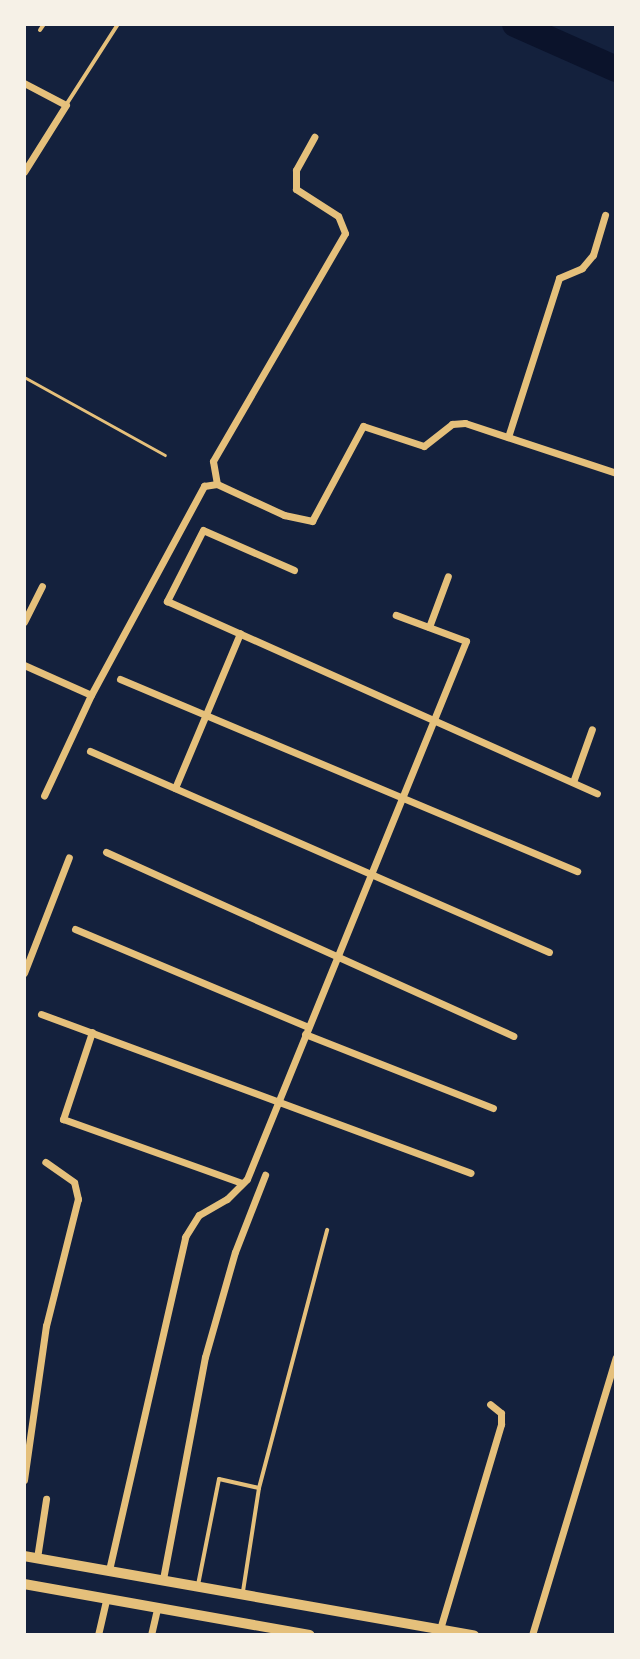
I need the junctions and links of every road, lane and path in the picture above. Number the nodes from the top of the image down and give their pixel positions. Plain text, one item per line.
1 (44, 24) edge
2 (118, 24) edge
3 (40, 30) dead end
4 (24, 83) edge
5 (66, 105) junction
6 (314, 137) dead end
7 (24, 172) edge
8 (605, 215) dead end
9 (24, 377) edge
10 (508, 437) junction
11 (165, 455) dead end
12 (616, 473) edge
13 (217, 484) junction
14 (294, 570) dead end
15 (448, 576) dead end
16 (42, 586) dead end
17 (396, 615) dead end
18 (24, 622) edge
19 (429, 627) junction
20 (240, 633) junction
21 (24, 665) edge
22 (120, 679) dead end
23 (91, 695) junction
24 (205, 715) junction
25 (433, 719) junction
26 (592, 729) dead end
27 (90, 751) dead end
28 (573, 782) junction
29 (175, 788) junction
30 (597, 793) dead end
31 (44, 796) dead end
32 (402, 797) junction
33 (106, 852) dead end
34 (69, 857) dead end
35 (577, 871) dead end
36 (370, 874) junction
37 (75, 929) dead end
38 (549, 952) dead end
39 (336, 956) junction
40 (24, 973) edge
41 (41, 1014) dead end
42 (306, 1030) junction
43 (92, 1032) junction
44 (513, 1036) dead end
45 (277, 1100) junction
46 (493, 1108) dead end
47 (45, 1162) dead end
48 (471, 1173) dead end
49 (265, 1175) dead end
50 (242, 1183) junction
51 (327, 1230) dead end
52 (616, 1357) edge
53 (490, 1404) dead end
54 (24, 1480) edge
55 (259, 1488) junction
56 (46, 1499) dead end
57 (24, 1556) edge
58 (37, 1558) junction
59 (109, 1570) junction
60 (163, 1579) junction
61 (24, 1584) edge
62 (198, 1585) junction
63 (243, 1593) junction
64 (106, 1599) junction
65 (157, 1608) junction
66 (440, 1629) junction
67 (262, 1631) edge
68 (98, 1635) edge
69 (151, 1635) edge
70 (309, 1635) edge
71 (474, 1635) edge
72 (532, 1635) edge

1 - 3 lane
2 - 5 lane
4 - 5 street
5 - 7 street
6 - 13 street
8 - 10 street
9 - 11 path
10 - 12 street
10 - 13 street
13 - 23 street
14 - 20 street
15 - 19 street
16 - 18 street
17 - 19 street
19 - 25 street
20 - 24 street
20 - 25 street
21 - 23 street
22 - 24 street
23 - 31 street
24 - 29 street
24 - 32 street
25 - 28 street
25 - 32 street
26 - 28 street
27 - 29 street
28 - 30 street
29 - 36 street
32 - 35 street
32 - 36 street
33 - 39 street
34 - 40 street
36 - 38 street
36 - 39 street
37 - 42 street
39 - 42 street
39 - 44 street
41 - 43 street
42 - 45 street
42 - 46 street
43 - 45 street
43 - 50 street
45 - 48 street
45 - 50 street
47 - 54 street
49 - 60 street
50 - 59 street
51 - 55 lane
52 - 72 street
53 - 66 street
55 - 62 lane
55 - 63 lane
56 - 58 street
57 - 58 main road
58 - 59 main road
59 - 60 main road
60 - 62 main road
61 - 64 main road
62 - 63 main road
63 - 66 main road
64 - 65 main road
64 - 68 street
65 - 67 main road
65 - 69 street
66 - 71 main road
67 - 70 main road

